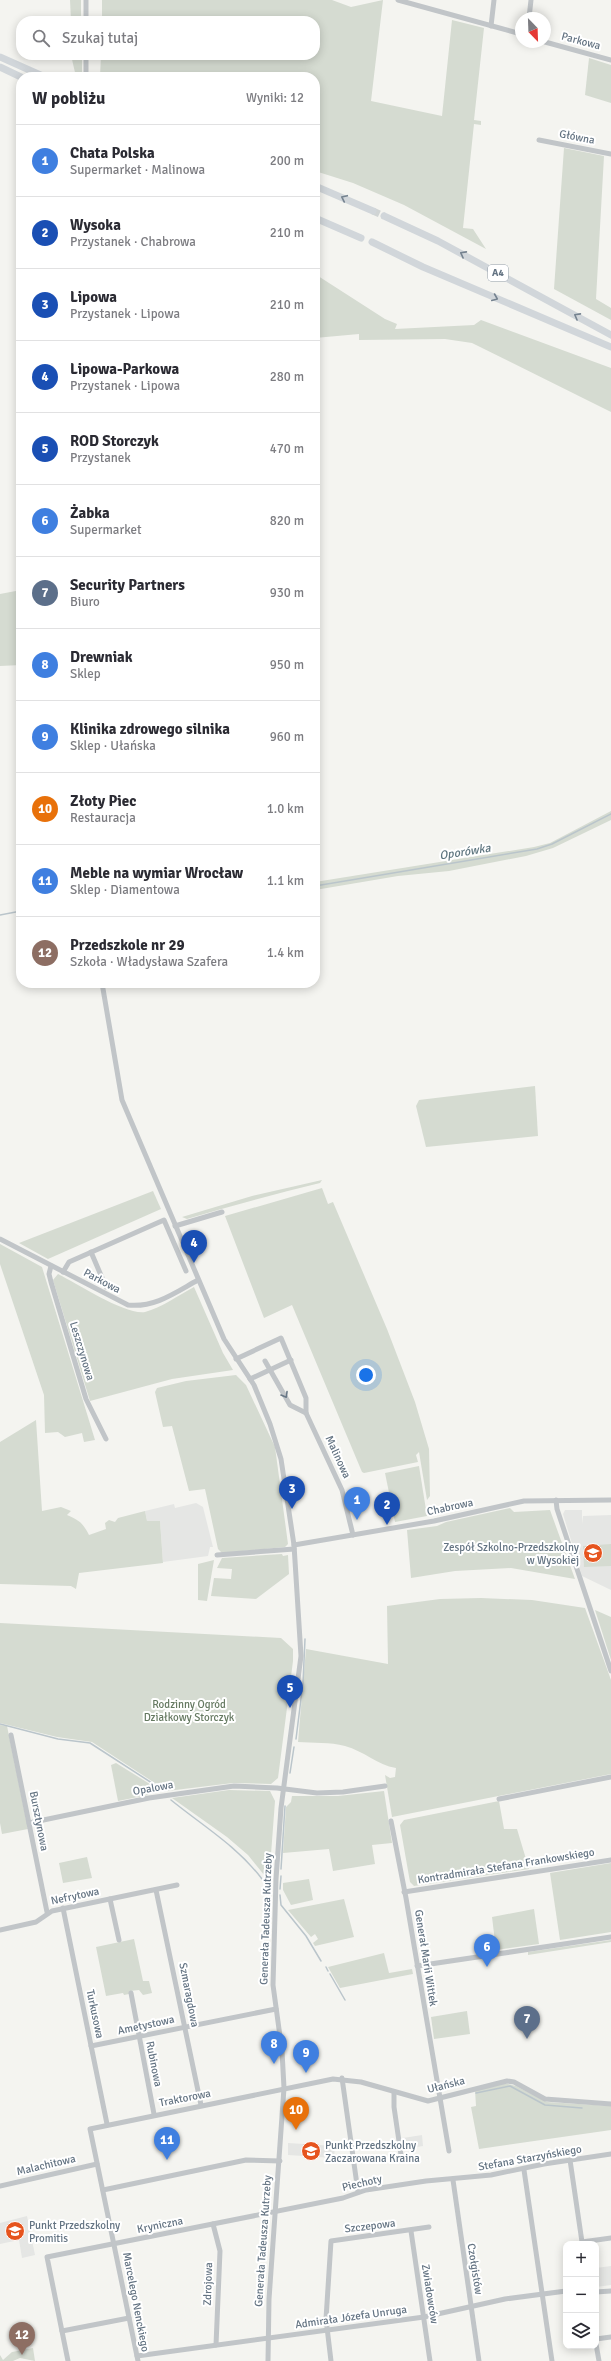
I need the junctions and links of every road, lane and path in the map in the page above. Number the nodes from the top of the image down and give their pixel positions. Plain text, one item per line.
1 (86, 0) edge
2 (398, 0) edge
3 (494, 0) edge
4 (531, 0) edge
5 (530, 12) edge
6 (86, 16) edge
7 (491, 26) junction
8 (515, 32) edge
9 (551, 44) edge
10 (0, 57) edge
11 (86, 60) edge
12 (611, 60) edge
13 (0, 67) edge
14 (34, 72) edge
15 (86, 72) edge
16 (16, 75) edge
17 (539, 140) dead end
18 (611, 154) edge
19 (320, 188) edge
20 (374, 211) tunnel mouth
21 (384, 216) tunnel mouth
22 (320, 220) edge
23 (362, 238) dead end
24 (372, 242) dead end
25 (611, 335) edge
26 (611, 347) edge
27 (103, 988) edge
28 (222, 1212) dead end
29 (174, 1224) junction
30 (0, 1239) edge
31 (91, 1252) junction
32 (51, 1266) junction
33 (186, 1271) dead end
34 (63, 1272) junction
35 (198, 1280) junction
36 (106, 1287) dead end
37 (236, 1359) junction
38 (291, 1360) junction
39 (266, 1361) dead end
40 (270, 1370) junction
41 (250, 1379) junction
42 (306, 1413) junction
43 (106, 1439) dead end
44 (556, 1500) junction
45 (611, 1500) edge
46 (353, 1535) junction
47 (294, 1548) junction
48 (217, 1555) dead end
49 (611, 1672) edge
50 (11, 1734) dead end
51 (611, 1777) edge
52 (385, 1786) dead end
53 (283, 1788) junction
54 (499, 1799) dead end
55 (391, 1820) dead end
56 (29, 1823) junction
57 (611, 1860) edge
58 (177, 1885) dead end
59 (156, 1890) junction
60 (404, 1892) junction
61 (110, 1899) junction
62 (63, 1908) junction
63 (47, 1912) junction
64 (0, 1930) edge
65 (611, 1937) edge
66 (119, 1940) dead end
67 (417, 1966) junction
68 (131, 1993) dead end
69 (276, 2009) junction
70 (185, 2027) junction
71 (138, 2036) junction
72 (92, 2046) junction
73 (342, 2078) junction
74 (284, 2088) junction
75 (394, 2092) junction
76 (439, 2099) junction
77 (611, 2104) edge
78 (201, 2105) junction
79 (154, 2114) junction
80 (108, 2124) junction
81 (90, 2129) joint
82 (448, 2151) dead end
83 (611, 2154) edge
84 (401, 2155) dead end
85 (570, 2160) junction
86 (280, 2161) junction
87 (97, 2164) junction
88 (524, 2170) junction
89 (453, 2180) junction
90 (0, 2186) edge
91 (103, 2190) junction
92 (358, 2192) junction
93 (276, 2211) junction
94 (213, 2224) junction
95 (429, 2227) dead end
96 (411, 2230) junction
97 (611, 2238) edge
98 (114, 2244) junction
99 (563, 2291) edge
100 (611, 2291) edge
101 (599, 2292) edge
102 (542, 2294) junction
103 (471, 2307) junction
104 (424, 2316) junction
105 (129, 2318) junction
106 (62, 2331) junction
107 (326, 2331) junction
108 (611, 2337) edge
109 (267, 2339) junction
110 (599, 2339) edge
111 (216, 2345) junction
112 (597, 2349) edge
113 (137, 2359) edge
114 (68, 2361) edge
115 (268, 2361) edge
116 (331, 2361) edge
117 (430, 2361) edge
118 (479, 2361) edge
119 (552, 2361) edge
120 (599, 2361) edge

1 - 6 street
2 - 7 street
3 - 7 street
4 - 5 street
7 - 8 street
9 - 12 street, Parkowa
10 - 14 highway
11 - 15 street
13 - 16 highway
17 - 18 street, Główna
20 -> 19 highway
25 -> 21 highway, A4
22 - 23 highway
24 -> 26 highway, A4
27 - 29 street, Generała Tadeusza Kutrzeby
28 - 29 street
29 - 35 street, Generała Tadeusza Kutrzeby
30 - 32 street, Parkowa
31 - 33 street
31 - 34 street
31 - 36 street
32 - 34 street, Parkowa
32 - 43 street, Leszczynowa
34 - 35 street, Parkowa
35 - 37 street, Generała Tadeusza Kutrzeby
37 - 38 street, Malinowa
37 - 41 street, Generała Tadeusza Kutrzeby
38 - 40 street
38 - 42 street, Malinowa
39 - 40 street
40 - 41 street
40 -> 42 street
41 - 47 street, Generała Tadeusza Kutrzeby
42 - 46 street, Malinowa
44 - 45 street, Chabrowa
44 - 46 street, Chabrowa
44 - 49 street
46 - 47 street, Chabrowa
47 - 48 street, Chabrowa
47 - 53 street, Generała Tadeusza Kutrzeby
50 - 56 street, Bursztynowa
51 - 54 street
52 - 53 street, Opalowa
53 - 56 street, Opalowa
53 - 69 street, Generała Tadeusza Kutrzeby
55 - 60 street, Generał Marii Wittek
56 - 63 street, Bursztynowa
57 - 60 street, Kontradmirała Stefana Frankowskiego
58 - 59 street, Nefrytowa
59 - 61 street, Nefrytowa
59 - 70 street, Szmaragdowa
60 - 67 street, Generał Marii Wittek
61 - 62 street, Nefrytowa
61 - 66 street, Nefrytowa
62 - 63 street, Nefrytowa
62 - 72 street, Turkusowa
63 - 64 street, Nefrytowa
65 - 67 street
67 - 76 street, Generał Marii Wittek
68 - 71 street, Rubinowa
69 - 70 street, Ametystowa
69 - 74 street, Generała Tadeusza Kutrzeby
70 - 71 street, Ametystowa
70 - 78 street, Szmaragdowa
71 - 72 street, Ametystowa
71 - 79 street, Rubinowa
72 - 80 street, Turkusowa
73 - 74 street, Ułańska
73 - 75 street, Ułańska
73 - 92 street
74 - 78 street, Traktorowa
74 - 86 street, Generała Tadeusza Kutrzeby
75 - 76 street, Ułańska
75 - 84 street
76 - 77 street, Ułańska
76 - 82 street, Generał Marii Wittek
78 - 79 street, Traktorowa
79 - 80 street, Traktorowa
80 - 81 street, Traktorowa
81 - 87 street, Marcelego Nenckiego
83 - 85 street, Stefana Starzyńskiego
85 - 88 street, Stefana Starzyńskiego
85 - 97 street
86 - 91 street
86 - 93 street, Generała Tadeusza Kutrzeby
87 - 90 street, Malachitowa
87 - 91 street, Marcelego Nenckiego
88 - 89 street, Stefana Starzyńskiego
88 - 102 street
89 - 92 street, Piechoty
89 - 103 street, Czołgistów
91 - 98 street, Marcelego Nenckiego
92 - 93 street, Piechoty
93 - 94 street, Kryniczna
93 - 109 street, Generała Tadeusza Kutrzeby
94 - 98 street, Kryniczna
94 - 111 street, Zdrojowa
95 - 96 street, Szczepowa
96 - 104 street, Zwiadowców
96 - 107 street, Szczepowa
98 - 105 street, Marcelego Nenckiego
98 - 106 street, Kryniczna
99 - 102 street, Admirała Józefa Unruga
100 - 101 street
102 - 103 street, Admirała Józefa Unruga
102 - 119 street
103 - 104 street, Admirała Józefa Unruga
103 - 118 street, Czołgistów
104 - 107 street, Admirała Józefa Unruga
104 - 117 street, Zwiadowców
105 - 106 street
105 - 113 street, Marcelego Nenckiego
106 - 114 street
107 - 109 street, Admirała Józefa Unruga
107 - 116 street
108 - 110 street
109 - 111 street, Admirała Józefa Unruga
109 - 115 street, Generała Tadeusza Kutrzeby
111 - 113 street, Admirała Józefa Unruga
112 - 120 street

